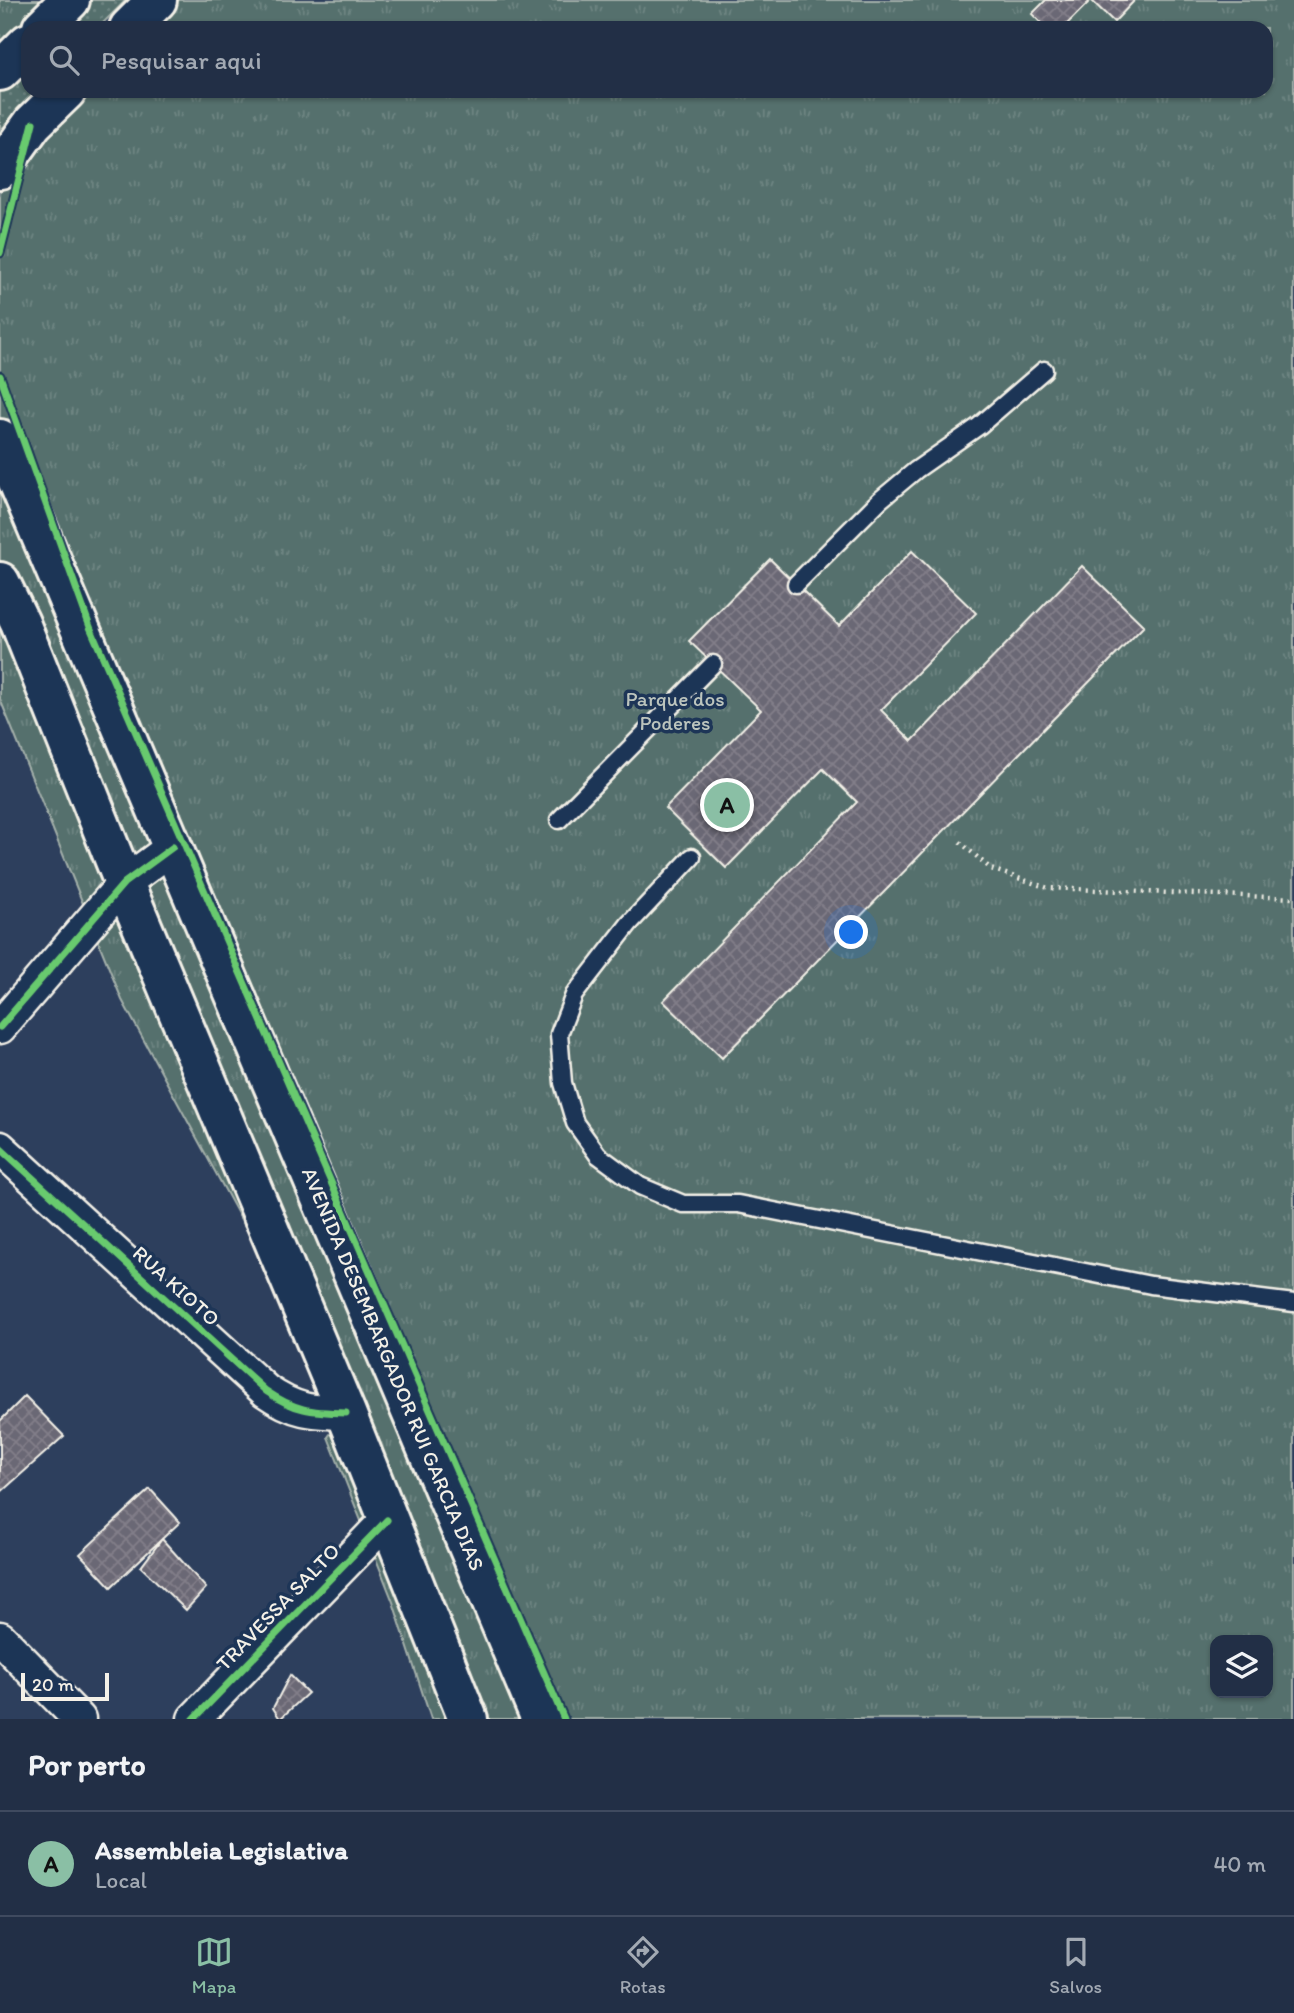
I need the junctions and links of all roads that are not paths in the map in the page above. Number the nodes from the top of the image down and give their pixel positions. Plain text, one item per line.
1 (70, 0) edge
2 (157, 0) edge
3 (49, 21) edge
4 (136, 21) edge
5 (21, 50) edge
6 (0, 72) edge
7 (59, 98) edge
8 (0, 169) edge
9 (1044, 370) dead end
10 (0, 439) edge
11 (0, 582) edge
12 (796, 584) dead end
13 (10, 624) edge
14 (713, 664) dead end
15 (559, 820) dead end
16 (173, 847) junction
17 (692, 857) dead end
18 (124, 883) junction
19 (0, 1027) edge
20 (0, 1148) edge
21 (1294, 1303) edge
22 (346, 1413) junction
23 (387, 1520) junction
24 (0, 1638) edge
25 (79, 1719) edge
26 (194, 1719) edge
27 (468, 1719) edge
28 (541, 1719) edge

1 - 3 main road
2 - 4 main road
5 - 6 main road
7 - 8 main road
9 - 12 lane
10 - 16 main road, AVENIDA DESEMBARGADOR RUI GARCIA DIAS
11 - 13 main road
13 - 18 main road
14 - 15 lane
16 - 18 street
16 - 28 main road, AVENIDA DESEMBARGADOR RUI GARCIA DIAS
17 - 21 lane
18 - 19 street
18 - 22 main road
20 - 22 street, RUA KIOTO
22 - 23 main road
23 - 26 street, TRAVESSA SALTO
23 - 27 main road
24 - 25 street

